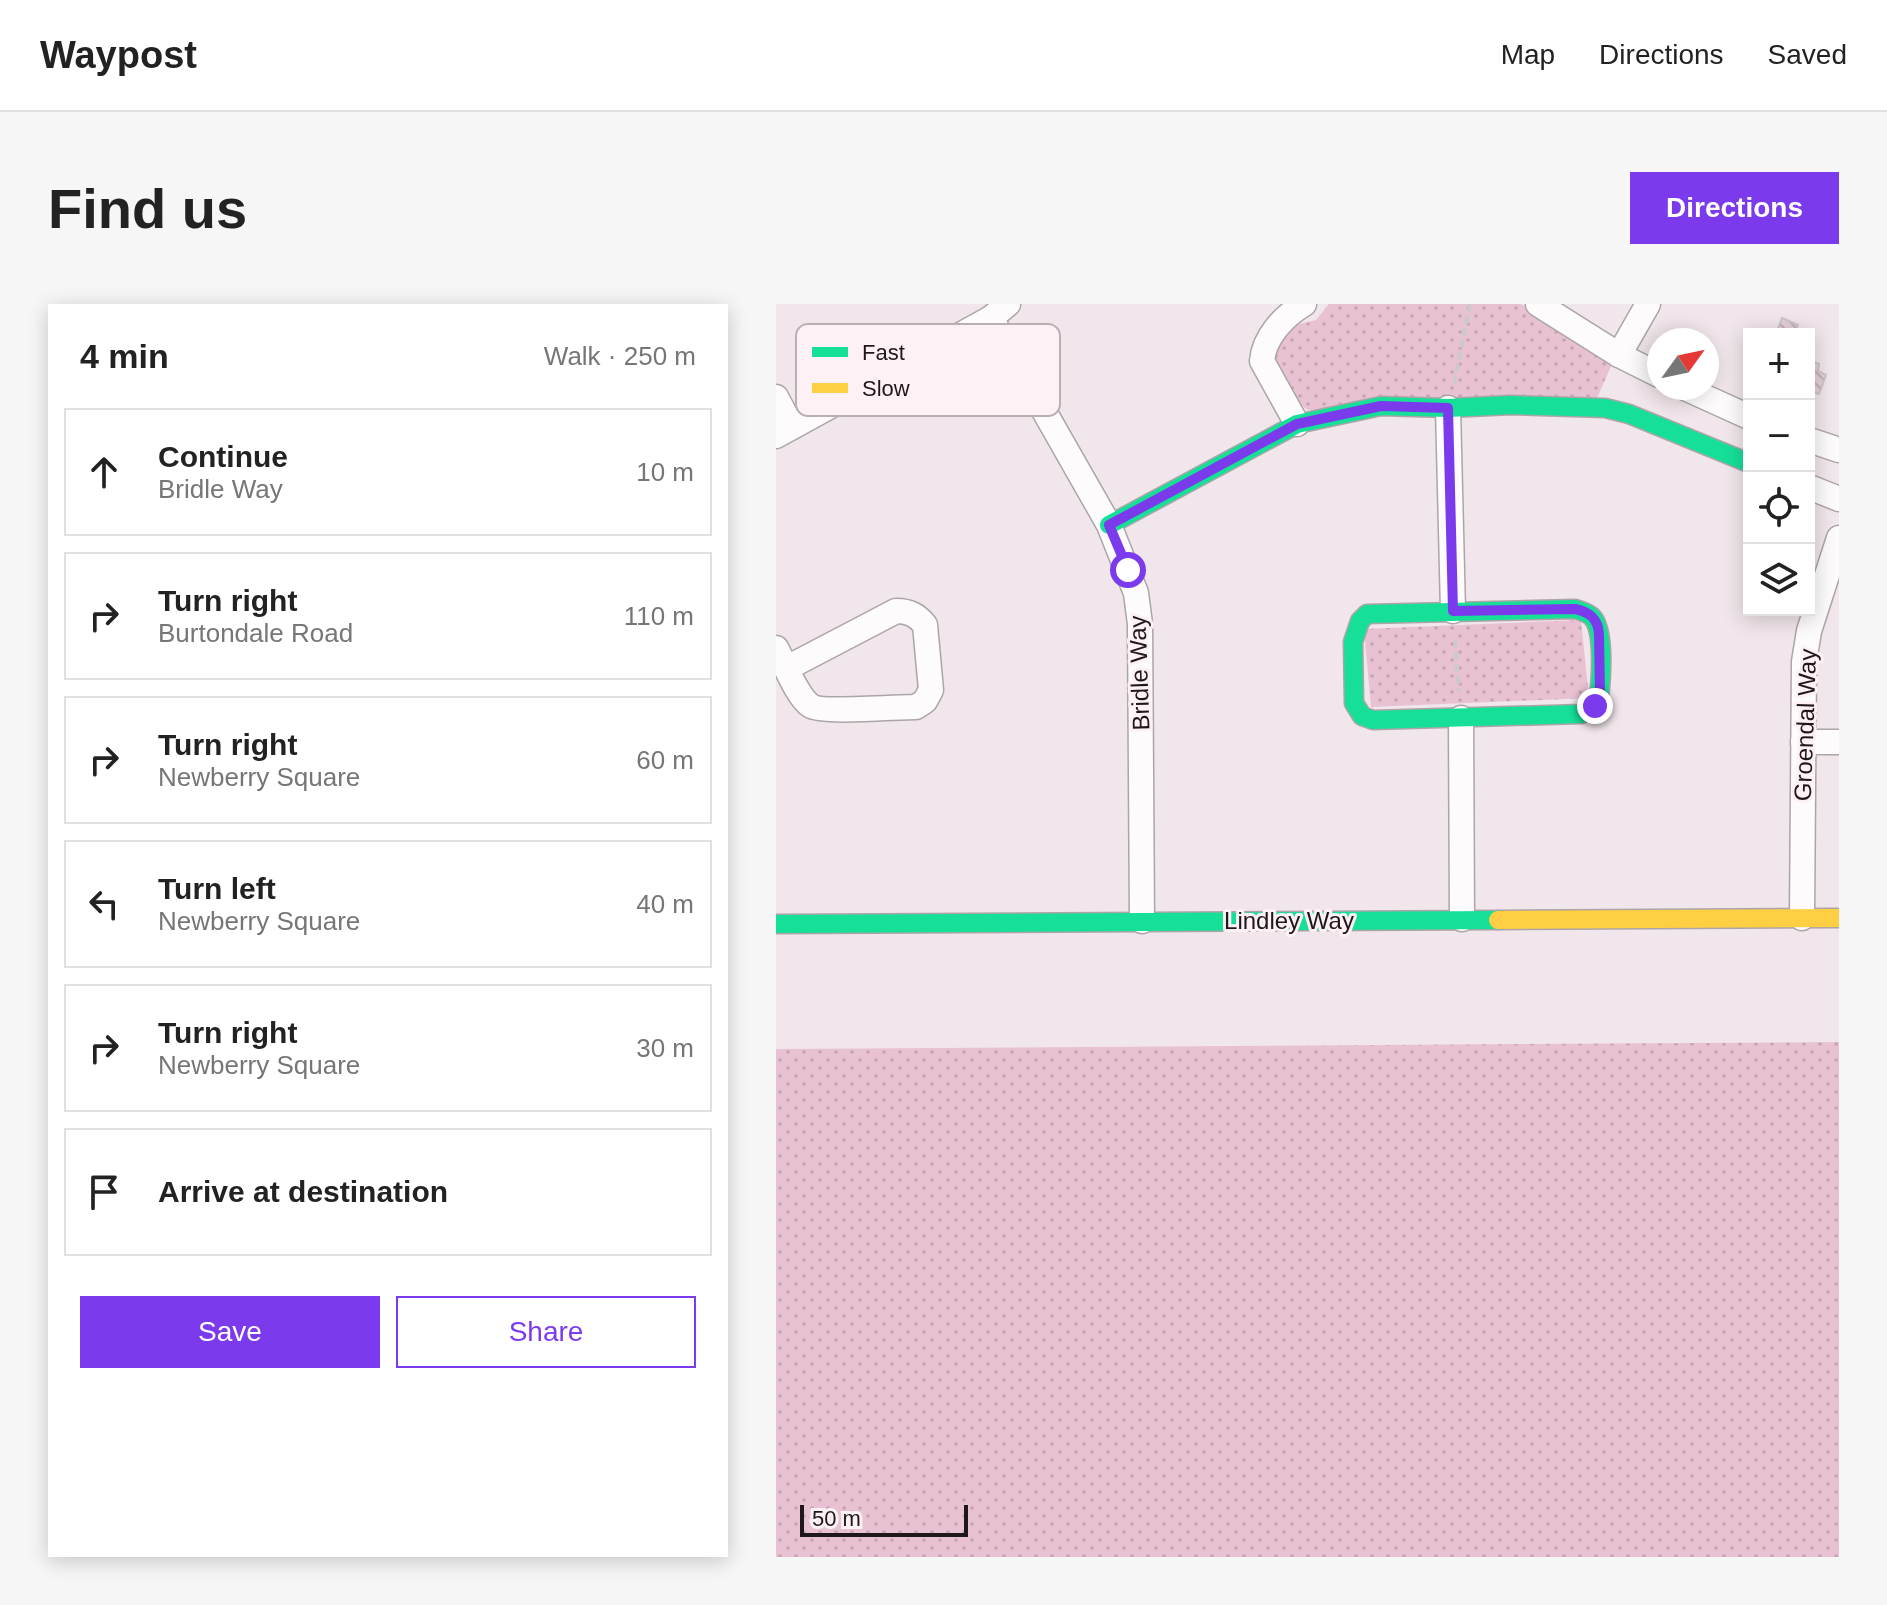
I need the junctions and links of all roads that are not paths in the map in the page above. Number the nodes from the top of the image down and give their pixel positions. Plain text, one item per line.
1 (1304, 304) edge
2 (1538, 304) edge
3 (1648, 304) edge
4 (999, 311) edge
5 (976, 324) edge
6 (1619, 355) junction
7 (1647, 369) edge
8 (776, 397) edge
9 (1711, 400) edge
10 (1448, 408) junction
11 (1743, 414) edge
12 (812, 416) edge
13 (1053, 416) edge
14 (1297, 424) junction
15 (784, 432) edge
16 (1815, 442) edge
17 (1839, 450) edge
18 (1743, 461) edge
19 (1815, 489) edge
20 (1839, 499) edge
21 (1109, 525) junction
22 (1839, 538) edge
23 (1453, 611) junction
24 (781, 658) edge
25 (1461, 718) junction
26 (1803, 742) junction
27 (1839, 742) edge
28 (1802, 918) junction
29 (1839, 918) edge
30 (1462, 919) junction
31 (1142, 921) junction
32 (776, 924) edge

1 - 14 street
2 - 6 street
3 - 6 street
4 - 5 street
6 - 7 street
8 - 15 street
9 - 11 street
10 - 14 street
10 - 18 street
10 - 23 street
12 - 15 street
13 - 21 street, Bridle Way
14 - 21 street
16 - 17 street
19 - 20 street
21 - 31 street, Bridle Way
22 - 26 street, Groendal Way
23 - 25 street
23 - 25 street
24 - 24 street
25 - 30 street
26 - 27 street
26 - 28 street, Groendal Way
28 - 29 street, Lindley Way
28 - 30 street, Lindley Way
30 - 31 street, Lindley Way
31 - 32 street, Lindley Way

